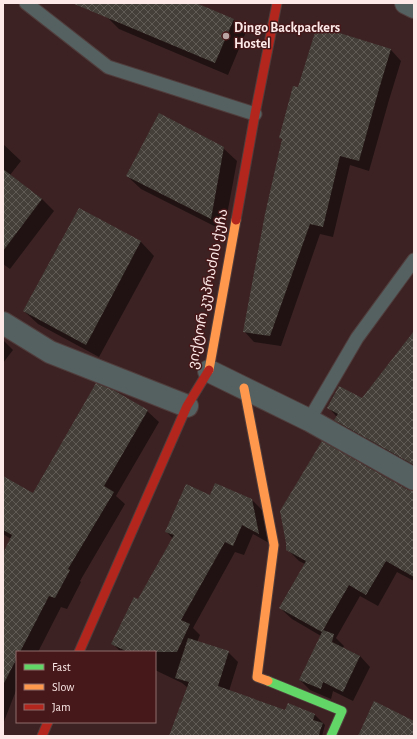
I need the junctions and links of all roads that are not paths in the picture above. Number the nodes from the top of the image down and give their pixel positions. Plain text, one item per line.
1 (26, 3) edge
2 (406, 3) edge
3 (274, 4) edge
4 (414, 7) edge
5 (255, 114) junction
6 (414, 260) edge
7 (3, 324) edge
8 (209, 371) junction
9 (244, 388) junction
10 (187, 406) junction
11 (309, 420) junction
12 (414, 479) edge
13 (79, 651) edge
14 (48, 723) edge
15 (42, 736) edge
16 (331, 736) edge

1 - 5 lane
2 - 4 street
3 - 5 street, ვიქტორ კუპრაძის ქუჩა
5 - 8 street, ვიქტორ კუპრაძის ქუჩა
6 - 11 lane
7 - 10 street
8 - 9 street
8 - 10 street, ვიქტორ კუპრაძის ქუჩა
9 - 11 street
9 - 16 street
10 - 13 street, ვიქტორ კუპრაძის ქუჩა
11 - 12 street
14 - 15 street

